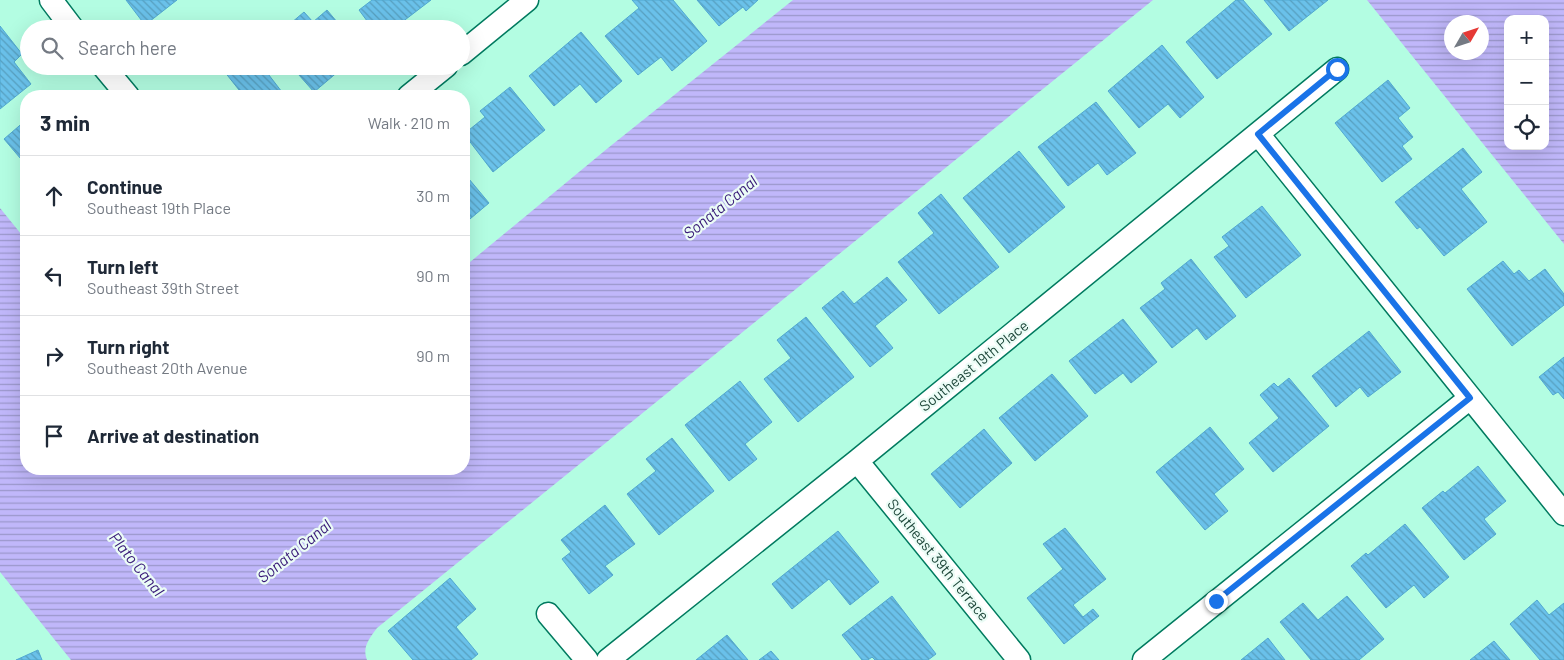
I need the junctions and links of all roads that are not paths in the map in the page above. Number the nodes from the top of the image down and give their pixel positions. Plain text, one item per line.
1 (51, 0) edge
2 (527, 0) edge
3 (66, 20) edge
4 (470, 47) edge
5 (1337, 69) dead end
6 (111, 75) edge
7 (435, 75) edge
8 (123, 90) edge
9 (416, 90) edge
10 (1258, 134) junction
11 (1470, 398) junction
12 (857, 461) junction
13 (1564, 514) edge
14 (548, 614) dead end
15 (587, 660) edge
16 (608, 660) edge
17 (1019, 660) edge
18 (1144, 660) edge

1 - 3 street
2 - 4 street
5 - 10 street, Southeast 19th Place
6 - 8 street
7 - 9 street
10 - 11 street
10 - 12 street, Southeast 19th Place
11 - 13 street
11 - 18 street
12 - 16 street, Southeast 19th Place
12 - 17 street, Southeast 39th Terrace
14 - 15 street

